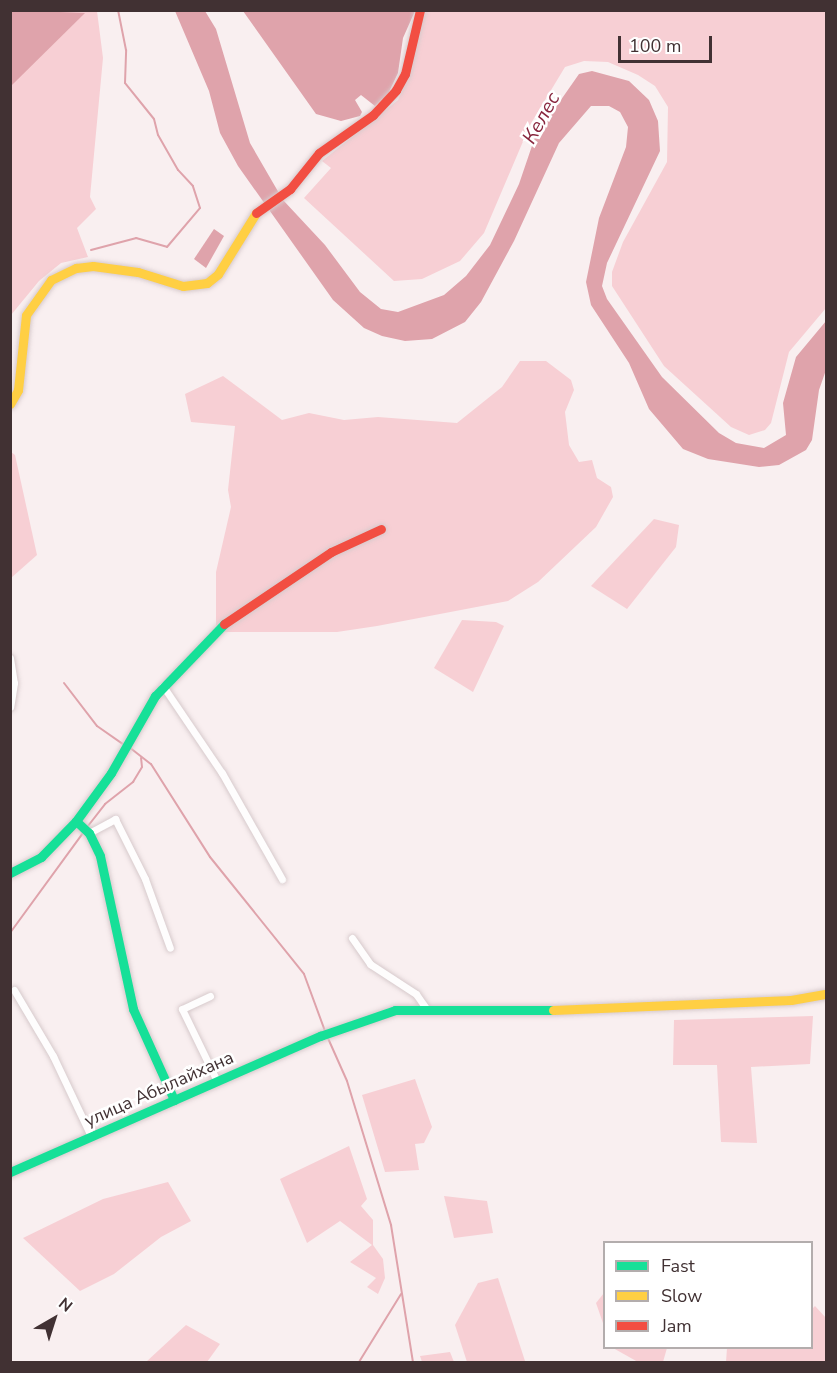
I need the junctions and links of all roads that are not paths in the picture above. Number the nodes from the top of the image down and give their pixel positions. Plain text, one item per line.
1 (420, 10) edge
2 (10, 404) edge
3 (381, 529) dead end
4 (10, 658) edge
5 (163, 686) junction
6 (10, 706) edge
7 (76, 821) junction
8 (89, 833) junction
9 (10, 873) edge
10 (282, 879) dead end
11 (352, 938) dead end
12 (170, 948) dead end
13 (14, 990) dead end
14 (826, 994) edge
15 (210, 996) dead end
16 (425, 1007) junction
17 (217, 1081) junction
18 (174, 1100) junction
19 (91, 1136) junction
20 (11, 1171) edge

1 - 2 street
3 - 5 street
4 - 6 street
5 - 7 street
5 - 10 street
7 - 8 street
7 - 9 street
8 - 12 street
8 - 18 street
11 - 16 street
13 - 19 street
14 - 16 street, улица Абылайхана
15 - 17 street
16 - 17 street, улица Абылайхана
17 - 18 street, улица Абылайхана
18 - 19 street, улица Абылайхана
19 - 20 street, улица Абылайхана

